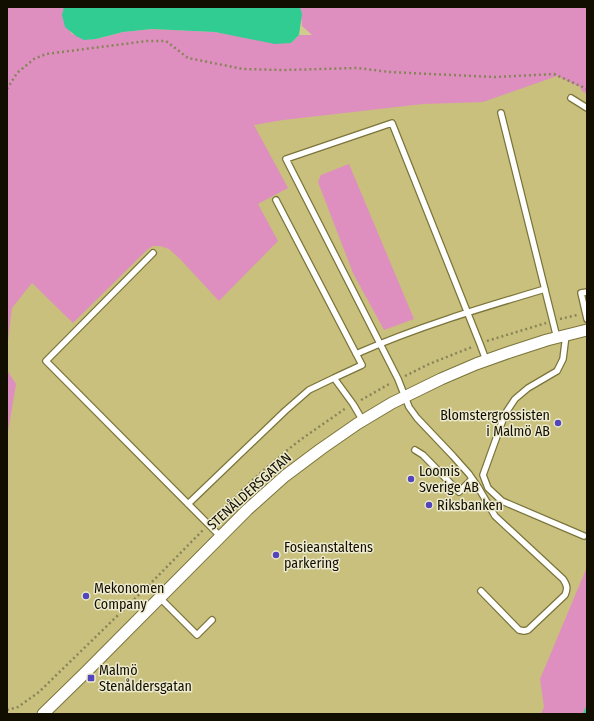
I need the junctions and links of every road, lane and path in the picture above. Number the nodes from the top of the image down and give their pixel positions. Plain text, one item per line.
1 (7, 89) edge
2 (587, 89) edge
3 (571, 98) dead end
4 (587, 108) edge
5 (502, 113) dead end
6 (276, 200) dead end
7 (153, 253) dead end
8 (545, 289) junction
9 (587, 292) edge
10 (468, 312) junction
11 (587, 319) edge
12 (587, 330) edge
13 (561, 336) junction
14 (380, 344) junction
15 (356, 354) junction
16 (486, 360) junction
17 (334, 378) junction
18 (404, 397) junction
19 (363, 421) junction
20 (415, 450) dead end
21 (472, 478) junction
22 (188, 504) junction
23 (584, 536) dead end
24 (221, 537) junction
25 (481, 591) dead end
26 (160, 598) junction
27 (212, 620) dead end
28 (43, 714) edge

1 - 2 path
3 - 4 lane
5 - 8 lane
6 - 15 lane
7 - 22 lane
8 - 10 lane
8 - 13 lane
9 - 11 lane
10 - 14 lane
10 - 14 lane
10 - 16 lane
12 - 13 street, STENÅLDERSGATAN
13 - 16 street, STENÅLDERSGATAN
13 - 23 lane
14 - 15 lane
14 - 18 lane
15 - 17 lane
16 - 18 street, STENÅLDERSGATAN
17 - 19 lane
17 - 22 lane
18 - 19 street, STENÅLDERSGATAN
18 - 21 lane
19 - 24 street, STENÅLDERSGATAN
20 - 21 lane
21 - 25 lane
22 - 24 lane
24 - 26 street, STENÅLDERSGATAN
26 - 27 lane
26 - 28 street, STENÅLDERSGATAN

